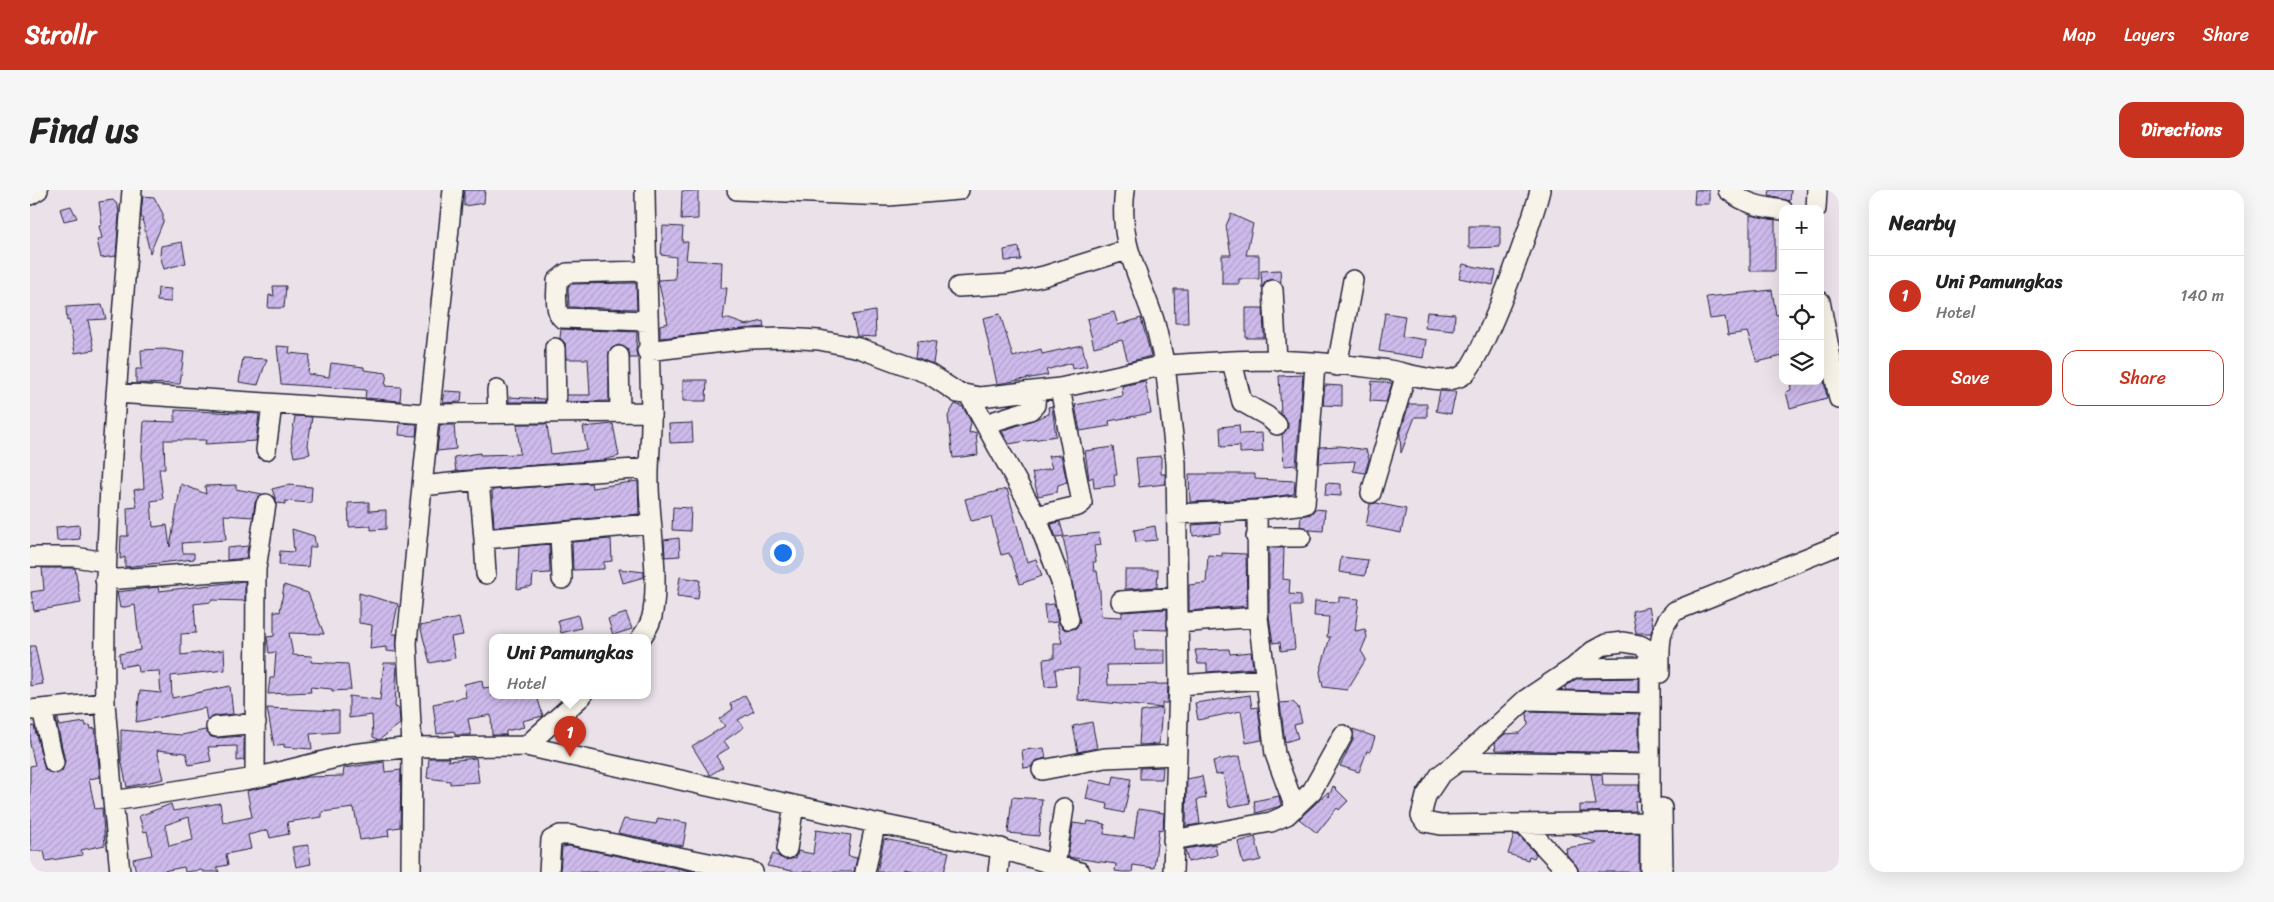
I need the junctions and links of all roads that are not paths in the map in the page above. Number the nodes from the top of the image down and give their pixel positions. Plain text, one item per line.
1 (38, 190) edge
2 (132, 190) edge
3 (454, 190) edge
4 (645, 190) edge
5 (737, 190) edge
6 (958, 190) edge
7 (1125, 190) edge
8 (1540, 190) edge
9 (1728, 190) edge
10 (1817, 190) edge
11 (30, 195) edge
12 (1816, 205) edge
13 (1779, 209) edge
14 (1127, 250) junction
15 (646, 270) junction
16 (1353, 280) dead end
17 (958, 287) dead end
18 (1273, 290) dead end
19 (1824, 318) edge
20 (647, 320) junction
21 (555, 348) dead end
22 (647, 351) junction
23 (619, 356) dead end
24 (1277, 361) junction
25 (1232, 362) junction
26 (1315, 364) junction
27 (1165, 365) junction
28 (1337, 366) junction
29 (1837, 373) edge
30 (1406, 374) junction
31 (1060, 388) junction
32 (497, 390) dead end
33 (1036, 391) junction
34 (116, 393) junction
35 (970, 397) junction
36 (1839, 399) edge
37 (272, 405) junction
38 (620, 412) junction
39 (651, 412) junction
40 (498, 413) junction
41 (556, 413) junction
42 (429, 414) junction
43 (985, 424) junction
44 (1277, 425) dead end
45 (266, 450) dead end
46 (649, 468) junction
47 (479, 480) junction
48 (422, 486) junction
49 (1371, 493) dead end
50 (266, 504) dead end
51 (1257, 510) junction
52 (1177, 514) junction
53 (1036, 516) junction
54 (650, 524) junction
55 (560, 533) junction
56 (1256, 537) junction
57 (1301, 537) dead end
58 (484, 539) junction
59 (1839, 545) edge
60 (30, 557) edge
61 (256, 569) junction
62 (106, 571) junction
63 (486, 574) dead end
64 (562, 579) dead end
65 (1177, 597) junction
66 (1122, 601) dead end
67 (1258, 617) junction
68 (1069, 619) dead end
69 (1177, 623) junction
70 (644, 634) edge
71 (1264, 679) junction
72 (1179, 686) junction
73 (579, 699) edge
74 (1525, 700) junction
75 (1648, 703) junction
76 (105, 704) junction
77 (36, 709) edge
78 (256, 723) junction
79 (216, 727) dead end
80 (1343, 735) dead end
81 (526, 746) junction
82 (412, 747) junction
83 (1176, 755) junction
84 (1459, 761) junction
85 (54, 763) dead end
86 (1650, 764) junction
87 (1042, 770) dead end
88 (255, 778) junction
89 (114, 801) junction
90 (794, 805) junction
91 (1064, 808) dead end
92 (1295, 808) junction
93 (1649, 822) junction
94 (1524, 825) junction
95 (844, 829) dead end
96 (873, 835) junction
97 (1173, 840) junction
98 (929, 846) dead end
99 (1001, 848) junction
100 (787, 849) dead end
101 (1055, 868) edge
102 (743, 871) edge
103 (120, 872) edge
104 (411, 872) edge
105 (549, 872) edge
106 (865, 872) edge
107 (998, 872) edge
108 (1080, 872) edge
109 (1173, 872) edge
110 (1568, 872) edge
111 (1650, 872) edge
112 (1663, 872) edge

1 - 11 street
2 - 34 street
3 - 42 street
4 - 15 street
5 - 6 street
7 - 14 street
8 - 30 street
9 - 13 street
10 - 12 street
14 - 17 street
14 - 27 street
15 - 20 street
15 - 20 street
16 - 28 street
18 - 24 street
19 - 29 street
20 - 22 street
21 - 41 street
22 - 35 street
22 - 39 street
23 - 38 street
24 - 25 street
24 - 26 street
25 - 27 street
25 - 44 street
26 - 28 street
26 - 51 street
27 - 31 street
27 - 52 street
28 - 30 street
29 - 36 street
30 - 49 street
31 - 33 street
31 - 53 street
32 - 40 street
33 - 35 street
33 - 43 street
34 - 37 street
34 - 62 street
35 - 43 street
37 - 42 street
37 - 45 street
38 - 39 street
38 - 41 street
39 - 46 street
40 - 41 street
40 - 42 street
42 - 48 street
43 - 53 street
46 - 47 street
46 - 54 street
47 - 48 street
47 - 58 street
48 - 82 street
50 - 61 street
51 - 52 street
51 - 56 street
52 - 65 street
53 - 68 street
54 - 55 street
54 - 70 street
55 - 58 street
55 - 64 street
56 - 57 street
56 - 67 street
58 - 63 street
59 - 112 street
60 - 62 street
61 - 62 street
61 - 78 street
62 - 76 street
65 - 66 street
65 - 69 street
67 - 69 street
67 - 71 street
69 - 72 street
71 - 72 street
71 - 92 street
72 - 83 street
73 - 81 street
74 - 75 street
74 - 75 street
74 - 84 street
75 - 86 street
76 - 77 street
76 - 89 street
77 - 85 street
78 - 79 street
78 - 88 street
80 - 92 street
81 - 82 street
81 - 90 street
82 - 88 street
82 - 104 street
83 - 87 street
83 - 97 street
84 - 86 street
84 - 94 street
86 - 93 street
88 - 89 street
89 - 103 street
90 - 99 street
90 - 100 street
91 - 101 street
92 - 97 street
93 - 94 street
93 - 111 street
94 - 110 street
95 - 96 street
96 - 98 street
96 - 106 street
97 - 109 street
99 - 101 street
99 - 107 street
101 - 108 street
102 - 105 street

